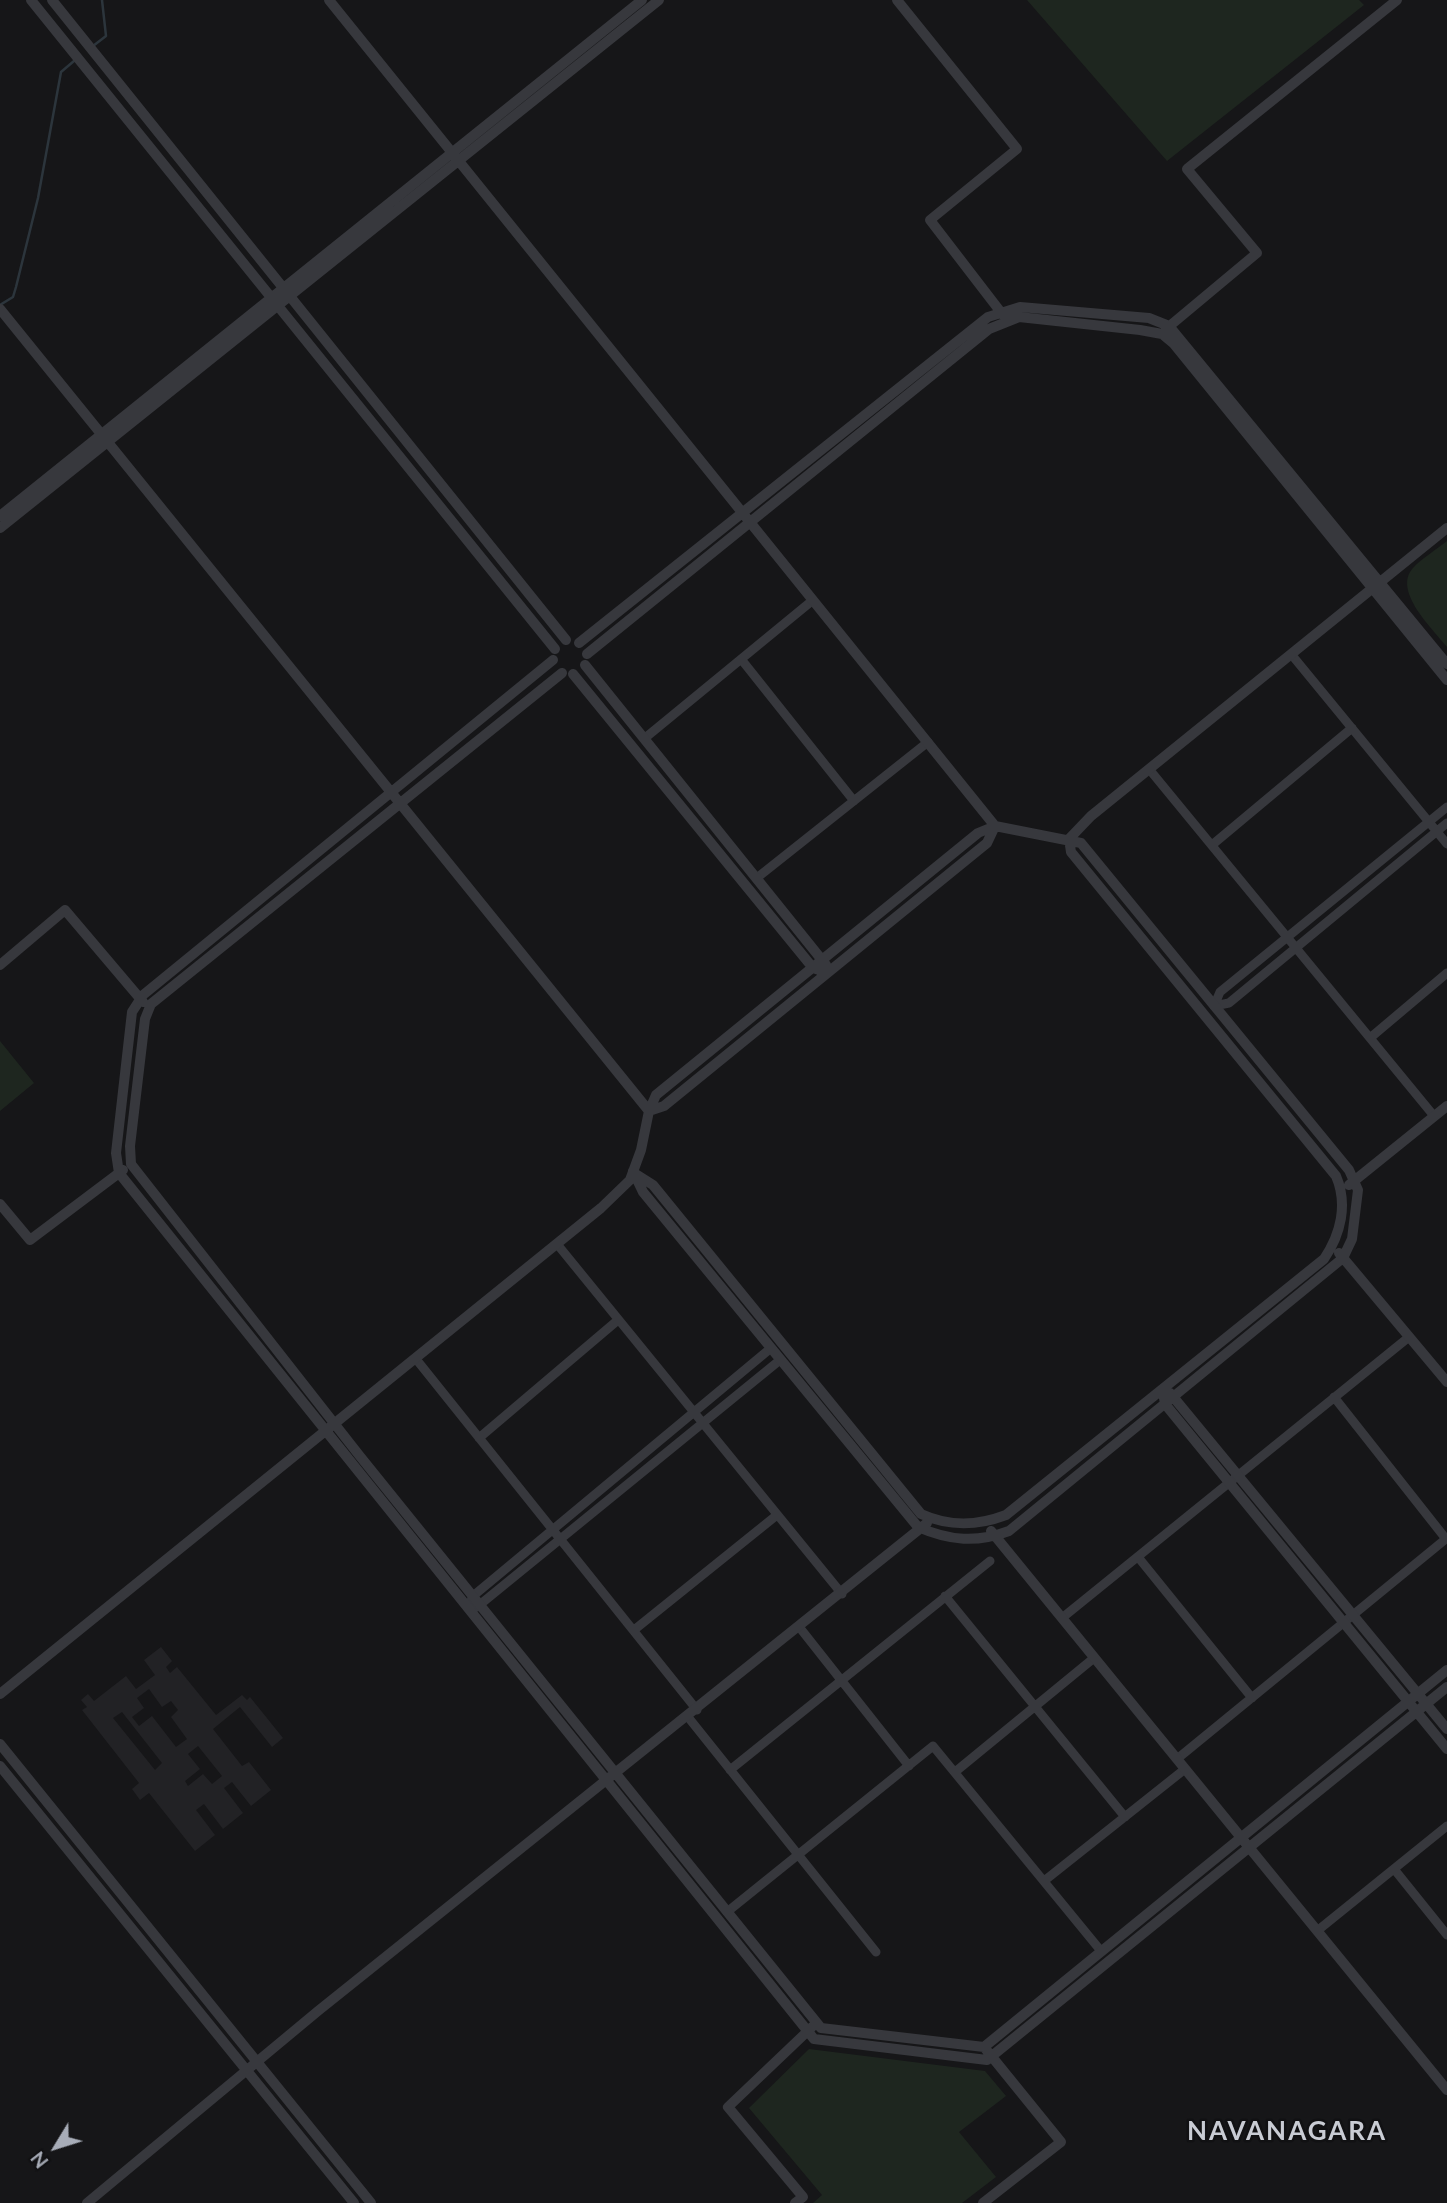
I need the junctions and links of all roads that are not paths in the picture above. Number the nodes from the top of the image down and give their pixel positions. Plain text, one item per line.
1 (31, 0) edge
2 (52, 0) edge
3 (329, 0) edge
4 (642, 0) edge
5 (659, 0) edge
6 (897, 0) edge
7 (1397, 0) edge
8 (455, 157) junction
9 (286, 293) junction
10 (274, 302) junction
11 (4, 314) edge
12 (1004, 316) junction
13 (1166, 330) junction
14 (103, 437) junction
15 (0, 516) edge
16 (747, 517) junction
17 (0, 528) edge
18 (1447, 528) edge
19 (1376, 585) junction
20 (813, 600) junction
21 (566, 640) junction
22 (579, 643) junction
23 (1291, 654) junction
24 (554, 655) junction
25 (586, 659) junction
26 (741, 659) junction
27 (1447, 664) edge
28 (568, 673) junction
29 (1447, 681) edge
30 (1353, 728) junction
31 (645, 738) junction
32 (928, 743) junction
33 (1149, 769) junction
34 (393, 794) junction
35 (854, 801) junction
36 (400, 803) junction
37 (1447, 807) edge
38 (1429, 822) junction
39 (1447, 823) edge
40 (995, 826) junction
41 (1437, 831) junction
42 (1069, 839) junction
43 (1447, 844) edge
44 (1212, 845) junction
45 (758, 877) junction
46 (1287, 937) junction
47 (1296, 948) junction
48 (824, 959) junction
49 (0, 965) edge
50 (813, 968) junction
51 (828, 972) junction
52 (1447, 974) edge
53 (140, 999) junction
54 (1214, 1006) junction
55 (149, 1009) junction
56 (1370, 1038) junction
57 (1447, 1106) edge
58 (649, 1111) junction
59 (1434, 1116) junction
60 (131, 1164) junction
61 (633, 1171) junction
62 (119, 1173) junction
63 (1354, 1182) junction
64 (1342, 1189) junction
65 (0, 1204) edge
66 (557, 1244) junction
67 (1333, 1246) junction
68 (1343, 1258) junction
69 (618, 1320) junction
70 (1409, 1337) junction
71 (771, 1348) junction
72 (416, 1359) junction
73 (780, 1360) junction
74 (1447, 1382) edge
75 (1162, 1387) junction
76 (1175, 1396) junction
77 (1334, 1397) junction
78 (1165, 1404) junction
79 (694, 1412) junction
80 (703, 1423) junction
81 (335, 1424) junction
82 (326, 1432) junction
83 (479, 1438) junction
84 (1239, 1475) junction
85 (1229, 1483) junction
86 (777, 1515) junction
87 (930, 1518) junction
88 (985, 1523) junction
89 (923, 1529) junction
90 (553, 1530) junction
91 (996, 1536) junction
92 (1447, 1539) edge
93 (561, 1540) junction
94 (1138, 1557) junction
95 (990, 1561) dead end
96 (842, 1594) junction
97 (473, 1597) junction
98 (945, 1597) junction
99 (481, 1606) junction
100 (468, 1608) junction
101 (1354, 1615) junction
102 (1062, 1618) junction
103 (1344, 1623) junction
104 (800, 1628) junction
105 (634, 1630) junction
106 (1094, 1658) junction
107 (1447, 1670) edge
108 (841, 1680) junction
109 (1447, 1687) edge
110 (1418, 1693) junction
111 (0, 1694) edge
112 (1252, 1698) junction
113 (1408, 1701) junction
114 (1426, 1704) junction
115 (1035, 1707) junction
116 (698, 1710) junction
117 (1417, 1712) junction
118 (688, 1717) junction
119 (1447, 1730) edge
120 (0, 1744) edge
121 (1447, 1749) edge
122 (1177, 1759) junction
123 (0, 1766) edge
124 (909, 1766) junction
125 (1185, 1769) junction
126 (730, 1770) junction
127 (955, 1772) junction
128 (613, 1777) junction
129 (1125, 1818) junction
130 (1447, 1826) edge
131 (1241, 1837) junction
132 (1250, 1848) junction
133 (798, 1855) junction
134 (1394, 1869) junction
135 (1044, 1881) junction
136 (727, 1912) junction
137 (1317, 1931) junction
138 (1447, 1935) edge
139 (1101, 1951) junction
140 (876, 1952) dead end
141 (812, 2027) junction
142 (988, 2051) junction
143 (257, 2062) junction
144 (247, 2070) junction
145 (1447, 2091) edge
146 (88, 2203) edge
147 (354, 2203) edge
148 (371, 2203) edge
149 (795, 2203) edge
150 (983, 2203) edge

1 - 10 street
2 - 9 street
3 - 8 street
4 - 8 street
5 - 8 street
6 - 12 street
7 - 13 street
8 - 9 street
8 - 16 street
9 - 10 street
9 - 21 street
10 - 14 street
10 - 24 street
11 - 14 street
12 - 13 street
12 - 16 street
13 - 19 street
14 - 15 street
14 - 17 street
14 - 34 street
16 - 20 street
16 - 22 street
16 - 25 street
18 - 19 street
19 - 23 street
19 - 27 street
19 - 29 street
20 - 26 street
20 - 32 street
21 - 22 street
21 - 24 street
22 - 25 street
23 - 30 street
23 - 33 street
24 - 28 street
24 - 34 street
25 - 28 street
25 - 31 street
26 - 31 street
26 - 35 street
28 - 36 street
28 - 50 street
30 - 38 street
30 - 44 street
31 - 45 street
32 - 35 street
32 - 40 street
33 - 42 street
33 - 44 street
34 - 36 street
34 - 53 street
35 - 45 street
36 - 55 street
36 - 58 street
37 - 38 street
38 - 41 street
38 - 46 street
39 - 41 street
40 - 42 street
40 - 48 street
40 - 51 street
41 - 43 street
41 - 47 street
42 - 54 street
42 - 64 street
44 - 46 street
45 - 48 street
46 - 47 street
46 - 54 street
47 - 54 street
47 - 56 street
48 - 50 street
48 - 51 street
49 - 53 street
50 - 51 street
50 - 58 street
51 - 58 street
52 - 56 street
53 - 55 street
53 - 62 street
54 - 63 street
55 - 60 street
56 - 59 street
57 - 59 street
58 - 61 street
59 - 63 street
60 - 62 street
60 - 81 street
61 - 66 street
61 - 71 street
61 - 87 street
62 - 65 street
62 - 82 street
63 - 64 street
63 - 68 street
64 - 67 street
66 - 69 street
66 - 72 street
67 - 68 street
67 - 75 street
68 - 70 street
68 - 76 street
69 - 79 street
69 - 83 street
70 - 74 street
70 - 77 street
71 - 73 street
71 - 79 street
72 - 81 street
72 - 83 street
73 - 80 street
73 - 89 street
75 - 76 street
75 - 78 street
75 - 88 street
76 - 78 street
76 - 84 street
77 - 84 street
77 - 92 street
78 - 85 street
78 - 91 street
79 - 80 street
79 - 90 street
80 - 86 street
80 - 93 street
81 - 82 street
81 - 97 street
82 - 100 street
82 - 111 street
83 - 90 street
84 - 85 street
84 - 101 street
85 - 94 street
85 - 103 street
86 - 96 street
86 - 105 street
87 - 88 street
87 - 89 street
88 - 91 street
89 - 91 street
89 - 96 street
90 - 93 street
90 - 97 street
91 - 102 street
92 - 101 street
93 - 99 street
93 - 105 street
94 - 102 street
94 - 112 street
95 - 98 street
96 - 104 street
97 - 99 street
97 - 100 street
98 - 108 street
98 - 115 street
99 - 100 street
99 - 128 street
100 - 128 street
101 - 103 street
101 - 110 street
102 - 106 street
103 - 112 street
103 - 113 street
104 - 108 street
104 - 116 street
105 - 116 street
106 - 115 street
106 - 122 street
107 - 110 street
108 - 124 street
108 - 126 street
109 - 114 street
110 - 113 street
110 - 114 street
112 - 122 street
113 - 117 street
113 - 131 street
114 - 117 street
114 - 119 street
115 - 127 street
115 - 129 street
116 - 118 street
117 - 121 street
117 - 132 street
118 - 126 street
118 - 128 street
120 - 143 street
122 - 125 street
123 - 144 street
124 - 127 street
124 - 133 street
125 - 129 street
125 - 131 street
126 - 133 street
127 - 135 street
128 - 136 street
128 - 141 street
128 - 143 street
129 - 135 street
130 - 134 street
131 - 132 street
131 - 139 street
132 - 137 street
132 - 142 street
133 - 136 street
133 - 140 street
134 - 137 street
134 - 138 street
135 - 139 street
136 - 141 street
137 - 145 street
139 - 142 street
141 - 142 street
141 - 149 street
142 - 150 street
143 - 144 street
143 - 148 street
144 - 146 street
144 - 147 street

